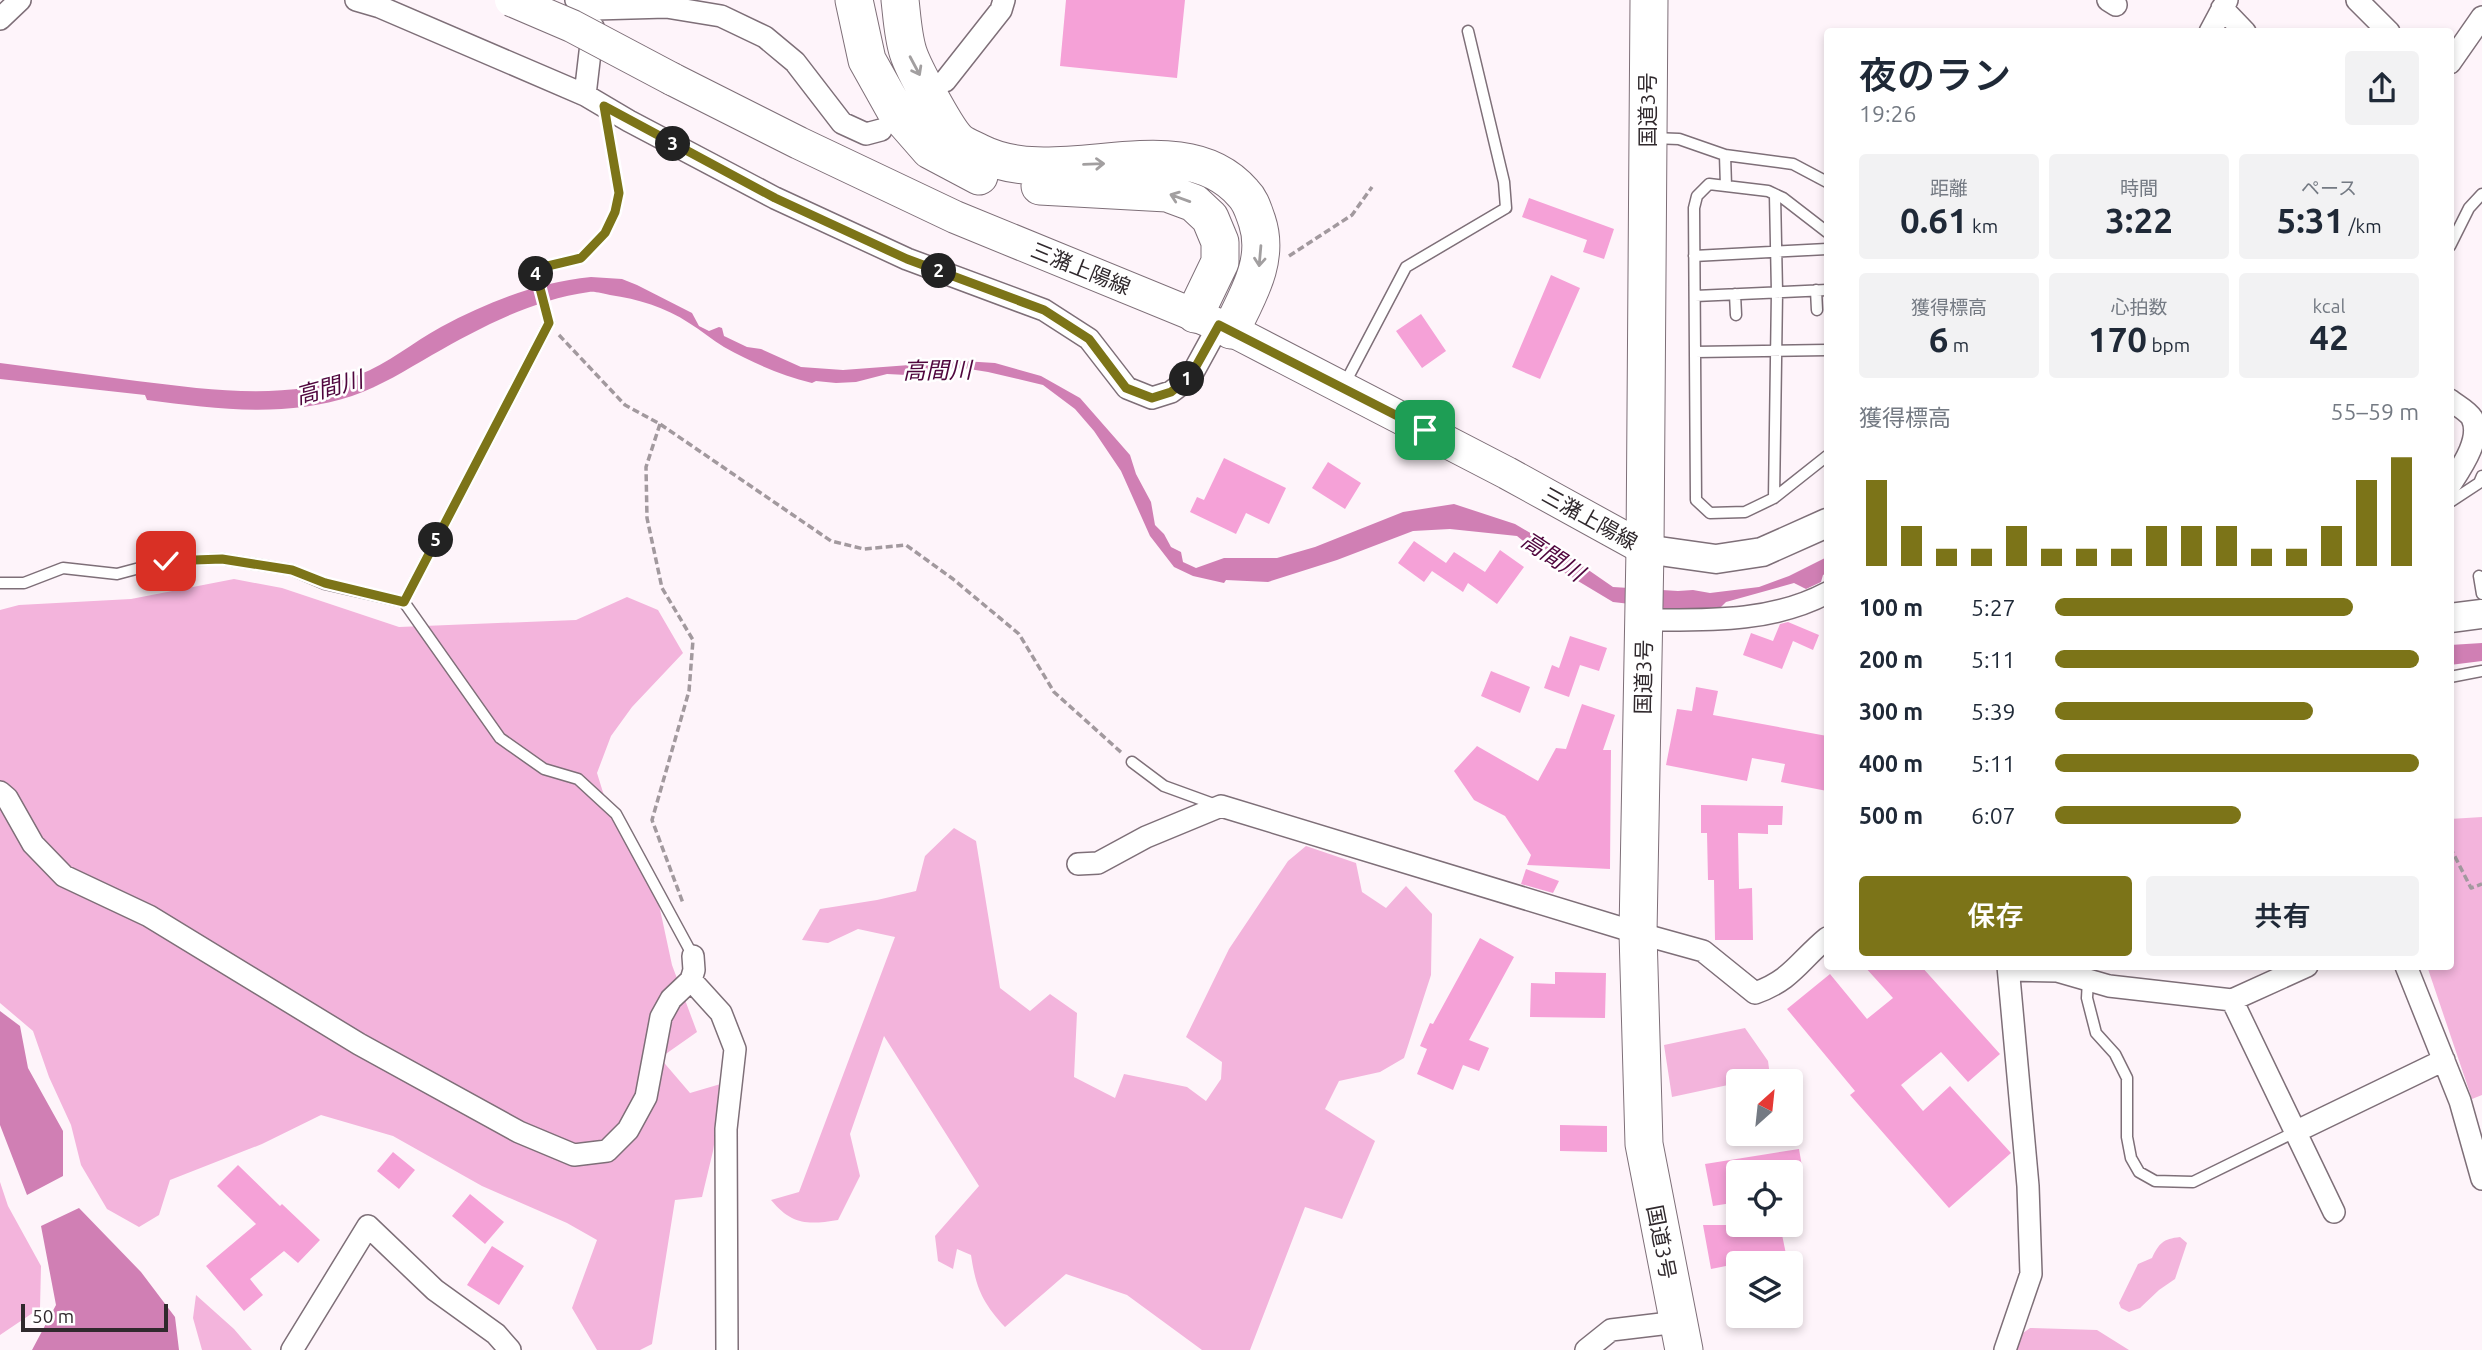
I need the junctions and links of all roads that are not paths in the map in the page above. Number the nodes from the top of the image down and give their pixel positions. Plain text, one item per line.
1 (20, 0) edge
2 (356, 0) edge
3 (511, 0) edge
4 (855, 0) edge
5 (900, 0) edge
6 (1004, 0) edge
7 (1648, 0) edge
8 (2357, 0) edge
9 (381, 4) edge
10 (658, 4) edge
11 (2224, 4) edge
12 (585, 5) edge
13 (2482, 17) edge
14 (0, 19) edge
15 (2212, 28) edge
16 (2242, 28) edge
17 (2385, 28) edge
18 (1468, 31) dead end
19 (2454, 57) edge
20 (945, 81) dead end
21 (585, 95) junction
22 (881, 130) dead end
23 (1647, 138) junction
24 (1725, 155) junction
25 (1824, 180) edge
26 (1726, 186) junction
27 (2482, 194) edge
28 (1775, 195) junction
29 (1824, 230) edge
30 (2454, 238) edge
31 (1824, 249) edge
32 (1776, 252) junction
33 (1694, 257) junction
34 (1821, 290) edge
35 (1777, 292) junction
36 (1735, 294) junction
37 (1695, 296) junction
38 (1817, 310) dead end
39 (1736, 315) dead end
40 (549, 323) road end
41 (1215, 323) junction
42 (1824, 349) edge
43 (1775, 351) junction
44 (1695, 352) junction
45 (1343, 388) junction
46 (2454, 403) edge
47 (1824, 458) edge
48 (2482, 476) edge
49 (2454, 479) edge
50 (1774, 498) junction
51 (2454, 499) edge
52 (1824, 524) edge
53 (1645, 562) junction
54 (2479, 576) dead end
55 (0, 583) edge
56 (1824, 594) edge
57 (2482, 594) edge
58 (404, 602) junction
59 (2482, 614) edge
60 (1644, 616) junction
61 (2454, 618) edge
62 (2482, 671) edge
63 (2454, 676) edge
64 (1132, 762) road end
65 (0, 792) edge
66 (1221, 806) junction
67 (1078, 864) dead end
68 (1638, 933) junction
69 (1824, 941) edge
70 (693, 956) joint
71 (2009, 970) edge
72 (2041, 970) edge
73 (2298, 970) edge
74 (2408, 970) edge
75 (691, 980) junction
76 (2088, 980) junction
77 (2232, 1000) junction
78 (2444, 1060) junction
79 (2295, 1132) junction
80 (2482, 1179) edge
81 (2334, 1212) dead end
82 (1681, 1336) edge
83 (292, 1350) edge
84 (510, 1350) edge
85 (727, 1350) edge
86 (1586, 1350) edge
87 (2006, 1350) edge

1 - 14 street
2 - 9 street
3 - 41 main road, 三潴上陽線, bridge
41 -> 4 highway
5 -> 41 highway
6 - 20 street
7 - 23 highway, 国道3号
8 - 17 street
9 - 21 street
10 - 12 street
10 - 22 street
11 - 15 street
11 - 16 street
12 - 21 street
13 - 19 street
18 - 45 lane
21 - 41 street
23 - 24 lane
23 - 53 highway, 国道3号
24 - 25 lane
24 - 26 lane
26 - 28 lane
26 - 33 lane
27 - 30 lane
28 - 29 lane
28 - 32 lane
31 - 32 lane
32 - 33 lane
32 - 35 lane
33 - 37 lane
34 - 35 lane
34 - 38 lane
35 - 36 lane
35 - 43 lane
36 - 37 lane
36 - 39 lane
37 - 44 lane
40 - 58 lane
41 - 45 main road, 三潴上陽線
42 - 43 lane
43 - 44 lane
43 - 50 lane
44 - 50 lane
45 - 53 main road, 三潴上陽線
46 - 49 street
47 - 50 lane
48 - 51 lane
52 - 53 street
53 - 60 highway, 国道3号
54 - 57 lane
55 - 58 lane
56 - 60 street
58 - 70 lane
59 - 61 street
60 - 68 highway, 国道3号
62 - 63 lane
64 - 66 lane
65 - 75 street
66 - 67 street
66 - 68 street
68 - 69 street
68 - 82 highway, 国道3号
70 - 75 street
71 - 87 street
72 - 76 street
73 - 77 street
74 - 78 street
75 - 85 street
76 - 77 street
76 - 79 lane
77 - 79 street
78 - 79 street
78 - 80 street
79 - 81 street
82 - 86 street
83 - 84 street

